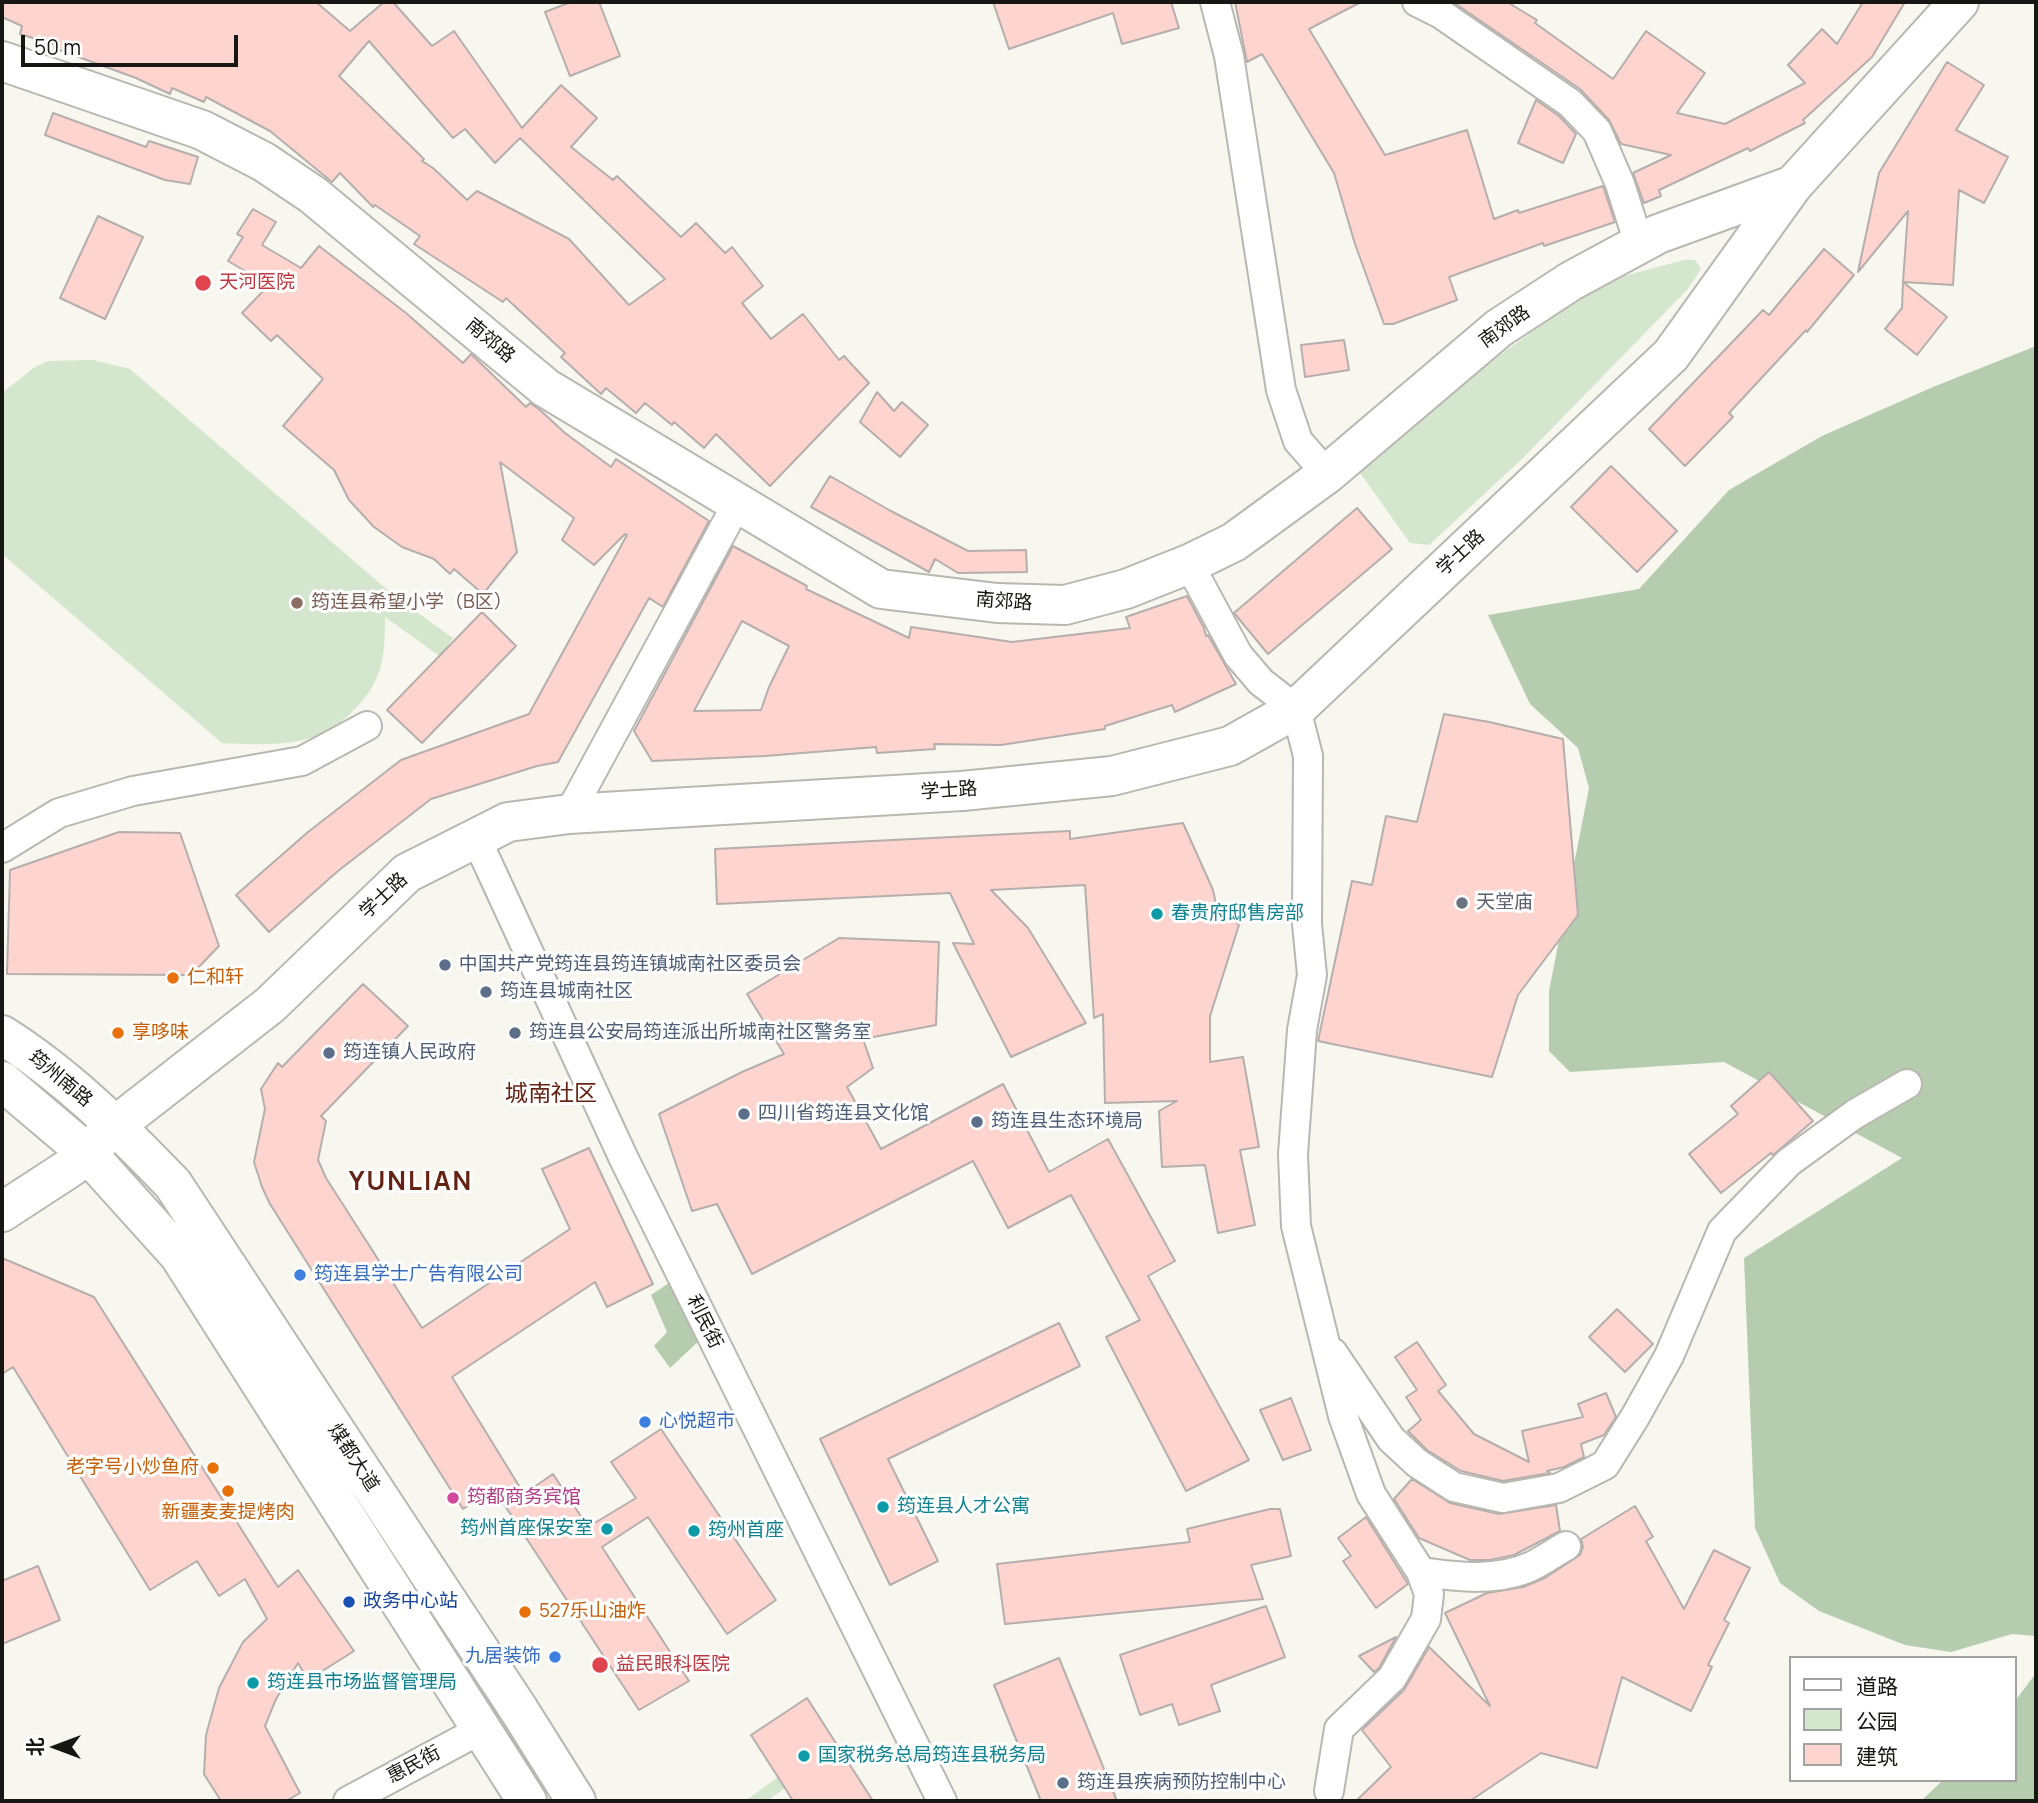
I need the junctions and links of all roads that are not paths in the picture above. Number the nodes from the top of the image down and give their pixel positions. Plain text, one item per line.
1 (1215, 2) edge
2 (1417, 2) edge
3 (1954, 4) edge
4 (2, 61) edge
5 (1793, 185) junction
6 (1639, 244) junction
7 (1327, 474) junction
8 (737, 504) junction
9 (1189, 564) junction
10 (1296, 709) junction
11 (367, 726) dead end
12 (569, 814) junction
13 (476, 838) junction
14 (2, 848) edge
15 (2, 1035) edge
16 (2, 1082) edge
17 (1907, 1084) dead end
18 (116, 1125) junction
19 (87, 1153) junction
20 (2, 1212) edge
21 (1322, 1336) junction
22 (1566, 1546) dead end
23 (1421, 1572) junction
24 (480, 1730) junction
25 (1326, 1798) edge
26 (348, 1801) edge
27 (527, 1801) edge
28 (576, 1801) edge
29 (942, 1801) edge

1 - 7 street
2 - 6 street
3 - 5 main road, 南郊路
4 - 8 main road, 南郊路
5 - 6 main road, 南郊路
5 - 10 main road, 学士路
6 - 7 main road, 南郊路
7 - 9 main road, 南郊路
8 - 9 main road, 南郊路
8 - 12 street
9 - 10 street
10 - 12 main road, 学士路
10 - 21 street
11 - 14 street
12 - 13 main road, 学士路
13 - 18 main road, 学士路
13 - 29 street, 利民街
15 - 18 main road, 筠州南路
16 - 19 main road, 筠州南路
17 - 21 street
18 - 19 main road, 学士路
18 - 28 main road, 煤都大道
19 - 20 main road, 学士路
19 - 24 main road, 煤都大道
21 - 23 street
22 - 23 street
23 - 25 street
24 - 26 street, 惠民街
24 - 27 main road, 煤都大道

